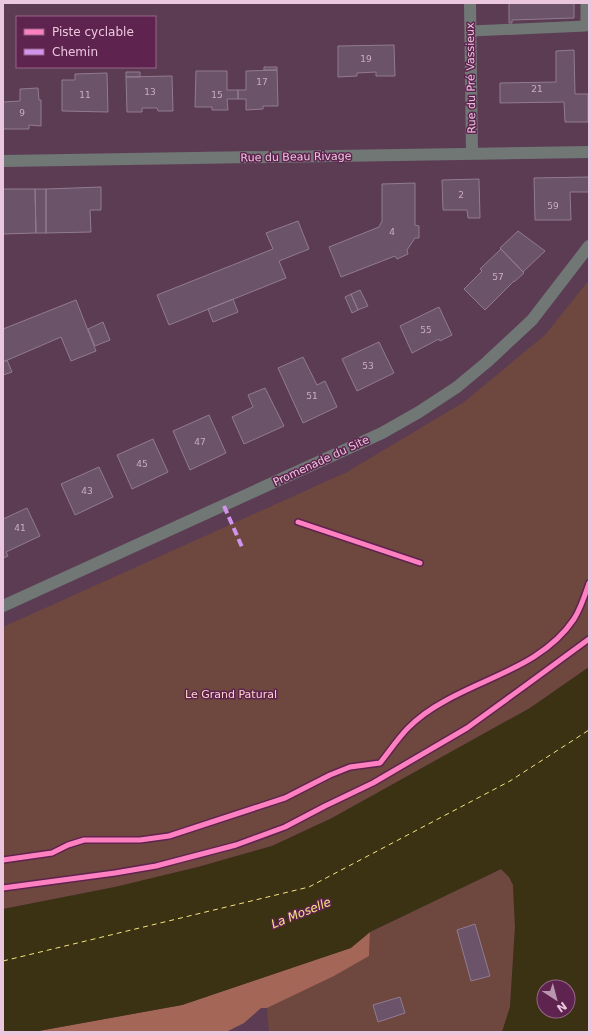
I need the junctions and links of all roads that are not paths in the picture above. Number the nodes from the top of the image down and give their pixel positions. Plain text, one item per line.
1 (470, 3) edge
2 (586, 3) edge
3 (471, 31) junction
4 (589, 152) edge
5 (472, 153) junction
6 (3, 161) edge
7 (589, 246) edge
8 (3, 606) edge

1 - 3 street, Rue du Pré Vassieux
2 - 3 lane
3 - 5 street, Rue du Pré Vassieux
4 - 5 street, Rue du Beau Rivage
5 - 6 street, Rue du Beau Rivage
7 - 8 street, Promenade du Site

